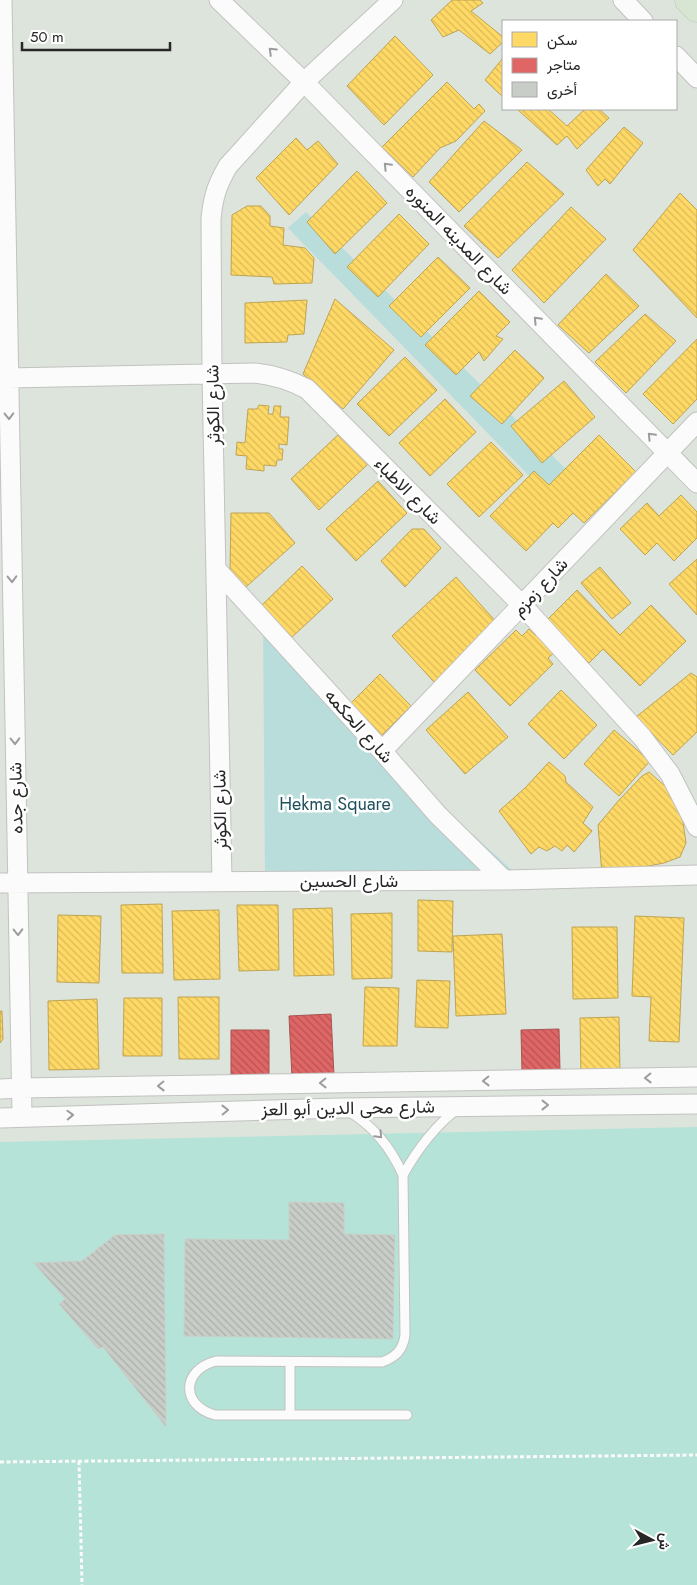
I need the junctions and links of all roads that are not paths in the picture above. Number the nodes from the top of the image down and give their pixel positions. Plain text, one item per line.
1 (2, 0) edge
2 (219, 0) edge
3 (393, 0) edge
4 (622, 0) edge
5 (689, 0) edge
6 (697, 8) edge
7 (642, 20) edge
8 (677, 57) edge
9 (2, 78) edge
10 (697, 78) edge
11 (304, 82) junction
12 (3, 281) edge
13 (212, 374) junction
14 (8, 378) junction
15 (697, 422) edge
16 (667, 452) junction
17 (5, 471) edge
18 (697, 483) edge
19 (216, 569) junction
20 (523, 606) junction
21 (7, 674) edge
22 (382, 751) junction
23 (697, 827) edge
24 (697, 874) edge
25 (504, 880) junction
26 (222, 882) junction
27 (9, 884) edge
28 (697, 1077) edge
29 (21, 1088) junction
30 (0, 1089) edge
31 (697, 1104) edge
32 (461, 1105) junction
33 (341, 1108) junction
34 (22, 1116) junction
35 (0, 1118) edge
36 (404, 1175) junction
37 (290, 1362) junction
38 (290, 1415) junction
39 (407, 1415) dead end

1 - 9 street, شارع جده
11 -> 2 street, شارع المدينه المنوره
3 - 11 street, شارع الكوثر
4 - 7 street
5 - 6 highway
8 - 10 street
9 - 12 street, شارع جده
11 - 13 street, شارع الكوثر
16 -> 11 street, شارع المدينه المنوره
12 - 14 street, شارع جده
13 - 14 street, شارع الاطباء
13 - 19 street, شارع الكوثر
13 - 20 street, شارع الاطباء
14 -> 17 street, شارع جده
15 - 16 street, شارع زمزم
16 - 18 street, شارع المدينه المنوره
16 - 20 street, شارع زمزم
17 -> 21 street, شارع جده
19 - 22 street, شارع الحكمه
19 - 26 street, شارع الكوثر
20 - 22 street, شارع زمزم
20 - 23 street, شارع الاطباء
21 -> 27 street, شارع جده
22 - 25 street, شارع الحكمه
24 - 25 street, شارع الحسين
25 - 26 street, شارع الحسين
26 - 27 street, شارع الحسين
27 -> 29 street, شارع جده
28 -> 29 street, شارع محى الدين أبو العز
29 - 30 street, شارع محى الدين أبو العز
29 - 34 street, شارع جده
32 -> 31 street, شارع محى الدين أبو العز
32 - 33 street, شارع محى الدين أبو العز
32 - 36 lane
34 -> 33 street, شارع محى الدين أبو العز
33 -> 36 lane
34 - 35 street, شارع محى الدين أبو العز
36 - 37 lane
37 - 38 lane
37 - 38 lane
38 - 39 lane

